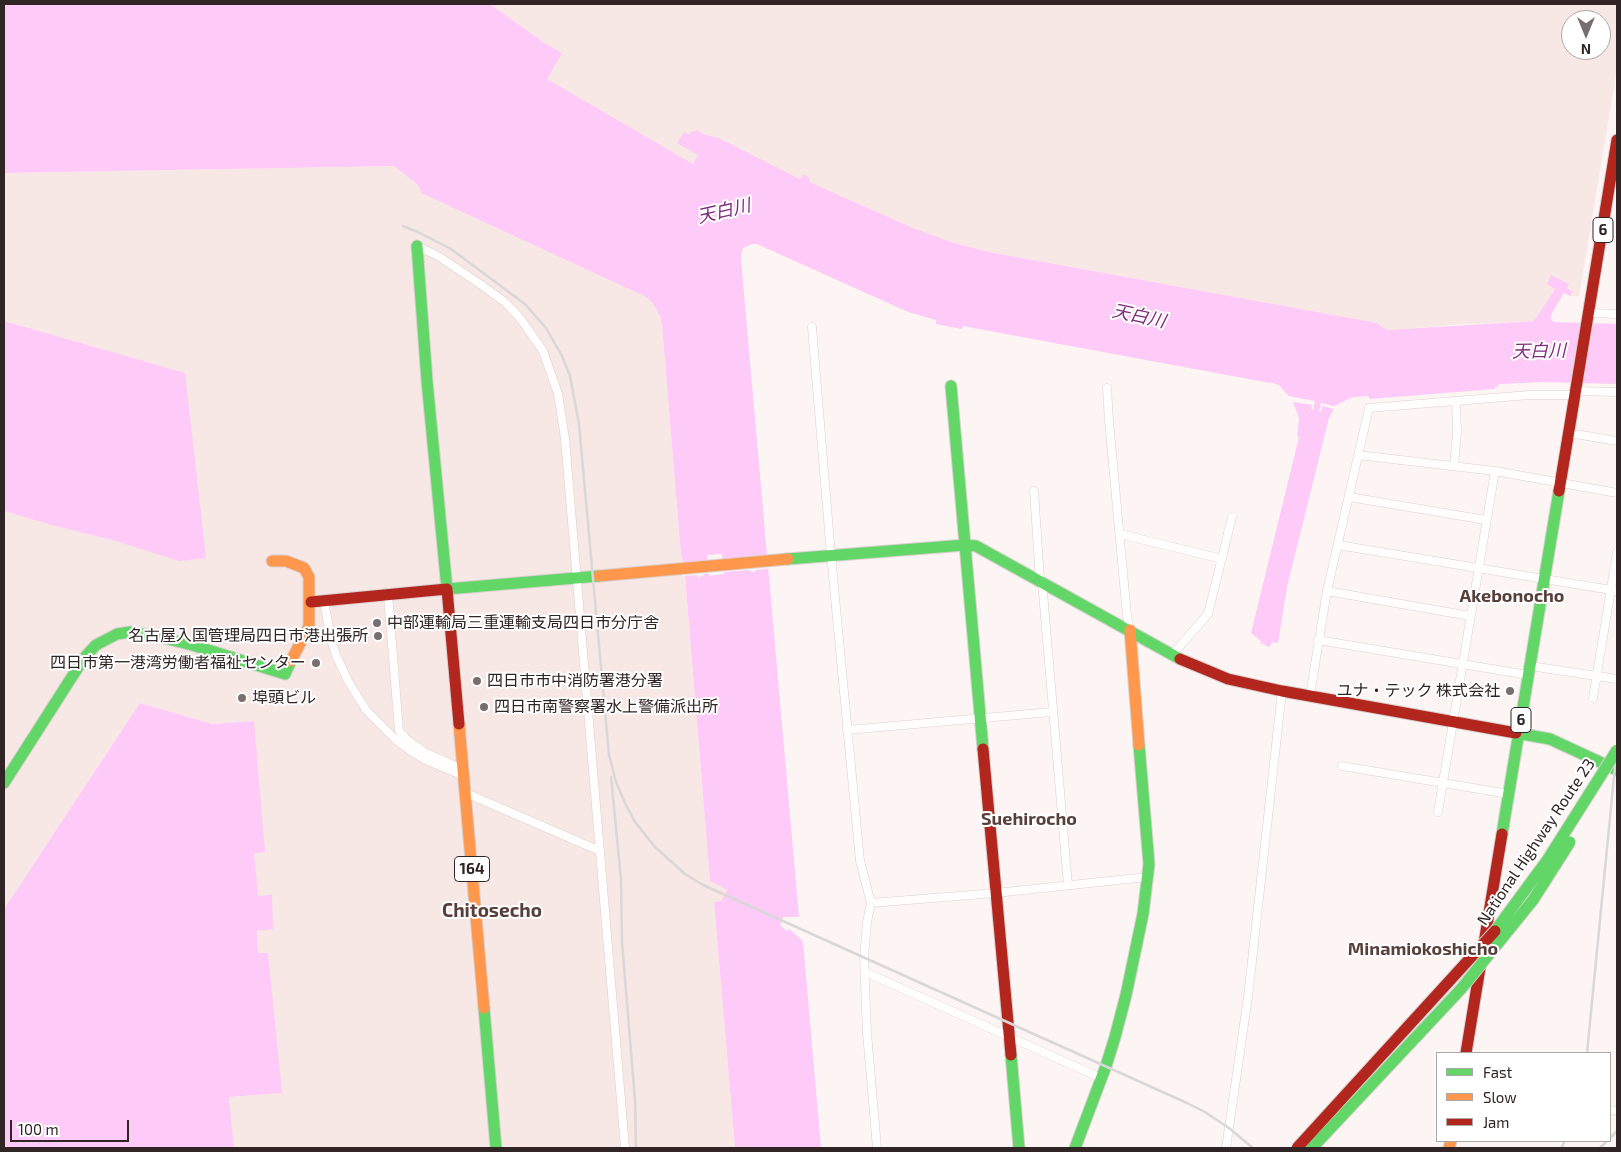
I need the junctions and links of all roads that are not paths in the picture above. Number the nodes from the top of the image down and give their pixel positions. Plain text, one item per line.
1 (1617, 140) edge
2 (417, 246) joint
3 (1617, 314) edge
4 (1589, 316) junction
5 (812, 327) dead end
6 (951, 386) dead end
7 (1107, 388) dead end
8 (1576, 391) junction
9 (1617, 392) edge
10 (1456, 401) junction
11 (1570, 434) junction
12 (1617, 442) edge
13 (1358, 455) junction
14 (1454, 466) junction
15 (1494, 471) junction
16 (1561, 483) junction
17 (1034, 491) dead end
18 (1617, 493) edge
19 (1349, 497) junction
20 (1232, 517) dead end
21 (1486, 520) junction
22 (1120, 534) junction
23 (965, 545) junction
24 (1338, 545) junction
25 (1617, 552) edge
26 (831, 555) junction
27 (1222, 559) junction
28 (272, 561) dead end
29 (1478, 568) junction
30 (576, 579) junction
31 (1545, 580) junction
32 (1041, 581) junction
33 (447, 589) junction
34 (1614, 590) edge
35 (1327, 592) junction
36 (388, 595) junction
37 (324, 601) junction
38 (311, 602) junction
39 (1470, 616) junction
40 (1130, 630) junction
41 (1318, 640) junction
42 (1172, 654) junction
43 (1462, 664) junction
44 (1529, 671) junction
45 (1596, 676) junction
46 (1617, 679) edge
47 (1282, 691) junction
48 (1310, 695) junction
49 (1593, 698) dead end
50 (1052, 712) junction
51 (981, 717) junction
52 (1453, 721) junction
53 (847, 730) junction
54 (1519, 733) junction
55 (1617, 750) edge
56 (1342, 766) dead end
57 (1617, 769) edge
58 (464, 773) junction
59 (4, 783) edge
60 (1442, 783) junction
61 (466, 793) junction
62 (1509, 794) junction
63 (1438, 812) dead end
64 (600, 851) junction
65 (1147, 877) junction
66 (1068, 885) junction
67 (996, 892) junction
68 (871, 903) junction
69 (865, 972) junction
70 (1010, 1038) junction
71 (1466, 1052) edge
72 (1101, 1078) junction
73 (496, 1148) edge
74 (625, 1148) edge
75 (877, 1148) edge
76 (1019, 1148) edge
77 (1075, 1148) edge
78 (1226, 1148) edge
79 (1297, 1148) edge
80 (1312, 1148) edge

1 - 4 main road, 6
2 - 30 street
2 - 33 main road
3 - 4 street
4 - 8 main road, 6
5 - 26 street
6 - 23 main road
7 - 22 street
8 - 9 street
8 - 10 street
8 - 11 main road, 6
10 - 13 street
10 - 14 street
11 - 12 street
11 - 16 main road, 6
13 - 14 street
13 - 19 street
14 - 15 street
15 - 16 street
15 - 21 street
16 - 18 street
16 - 31 main road, 6
17 - 32 street
19 - 21 street
19 - 24 street
20 - 27 street
21 - 29 street
22 - 27 street
22 - 40 street
23 - 26 main road
23 - 32 main road
23 - 51 main road
24 - 29 street
24 - 35 street
25 - 34 street
26 - 30 main road
26 - 53 street
27 - 42 street
28 - 38 main road
29 - 31 street
29 - 39 street
30 - 33 main road
30 - 64 street
31 - 34 street
31 - 44 main road, 6
32 - 40 main road
32 - 50 street
33 - 36 main road
33 - 58 main road, 164
34 - 45 street
35 - 39 street
35 - 41 street
36 - 37 main road
36 - 58 street
37 - 38 main road
37 - 58 street
38 - 59 main road
39 - 43 street
40 - 42 main road
40 - 65 main road
41 - 43 street
41 - 48 street
42 - 47 main road
43 - 44 street
43 - 52 street
44 - 45 street
44 - 54 main road, 6
45 - 46 street
45 - 49 street
47 - 48 main road
47 - 78 street
48 - 52 main road
50 - 51 street
50 - 66 street
51 - 53 street
51 - 67 main road
52 - 54 main road
52 - 60 street
53 - 68 street
54 - 57 main road
54 - 62 main road, 6
55 - 79 main road, National Highway Route 23, bridge
56 - 60 street
57 - 80 main road, National Highway Route 23, bridge
58 - 61 main road, 164
60 - 62 street
60 - 63 street
61 - 64 street
61 - 73 main road, 164
62 - 71 main road, 6
64 - 74 street
65 - 66 street
65 - 72 main road
66 - 67 street
67 - 68 street
67 - 70 main road
68 - 69 street
69 - 70 street
69 - 75 street
70 - 72 street
70 - 76 main road
72 - 77 main road

